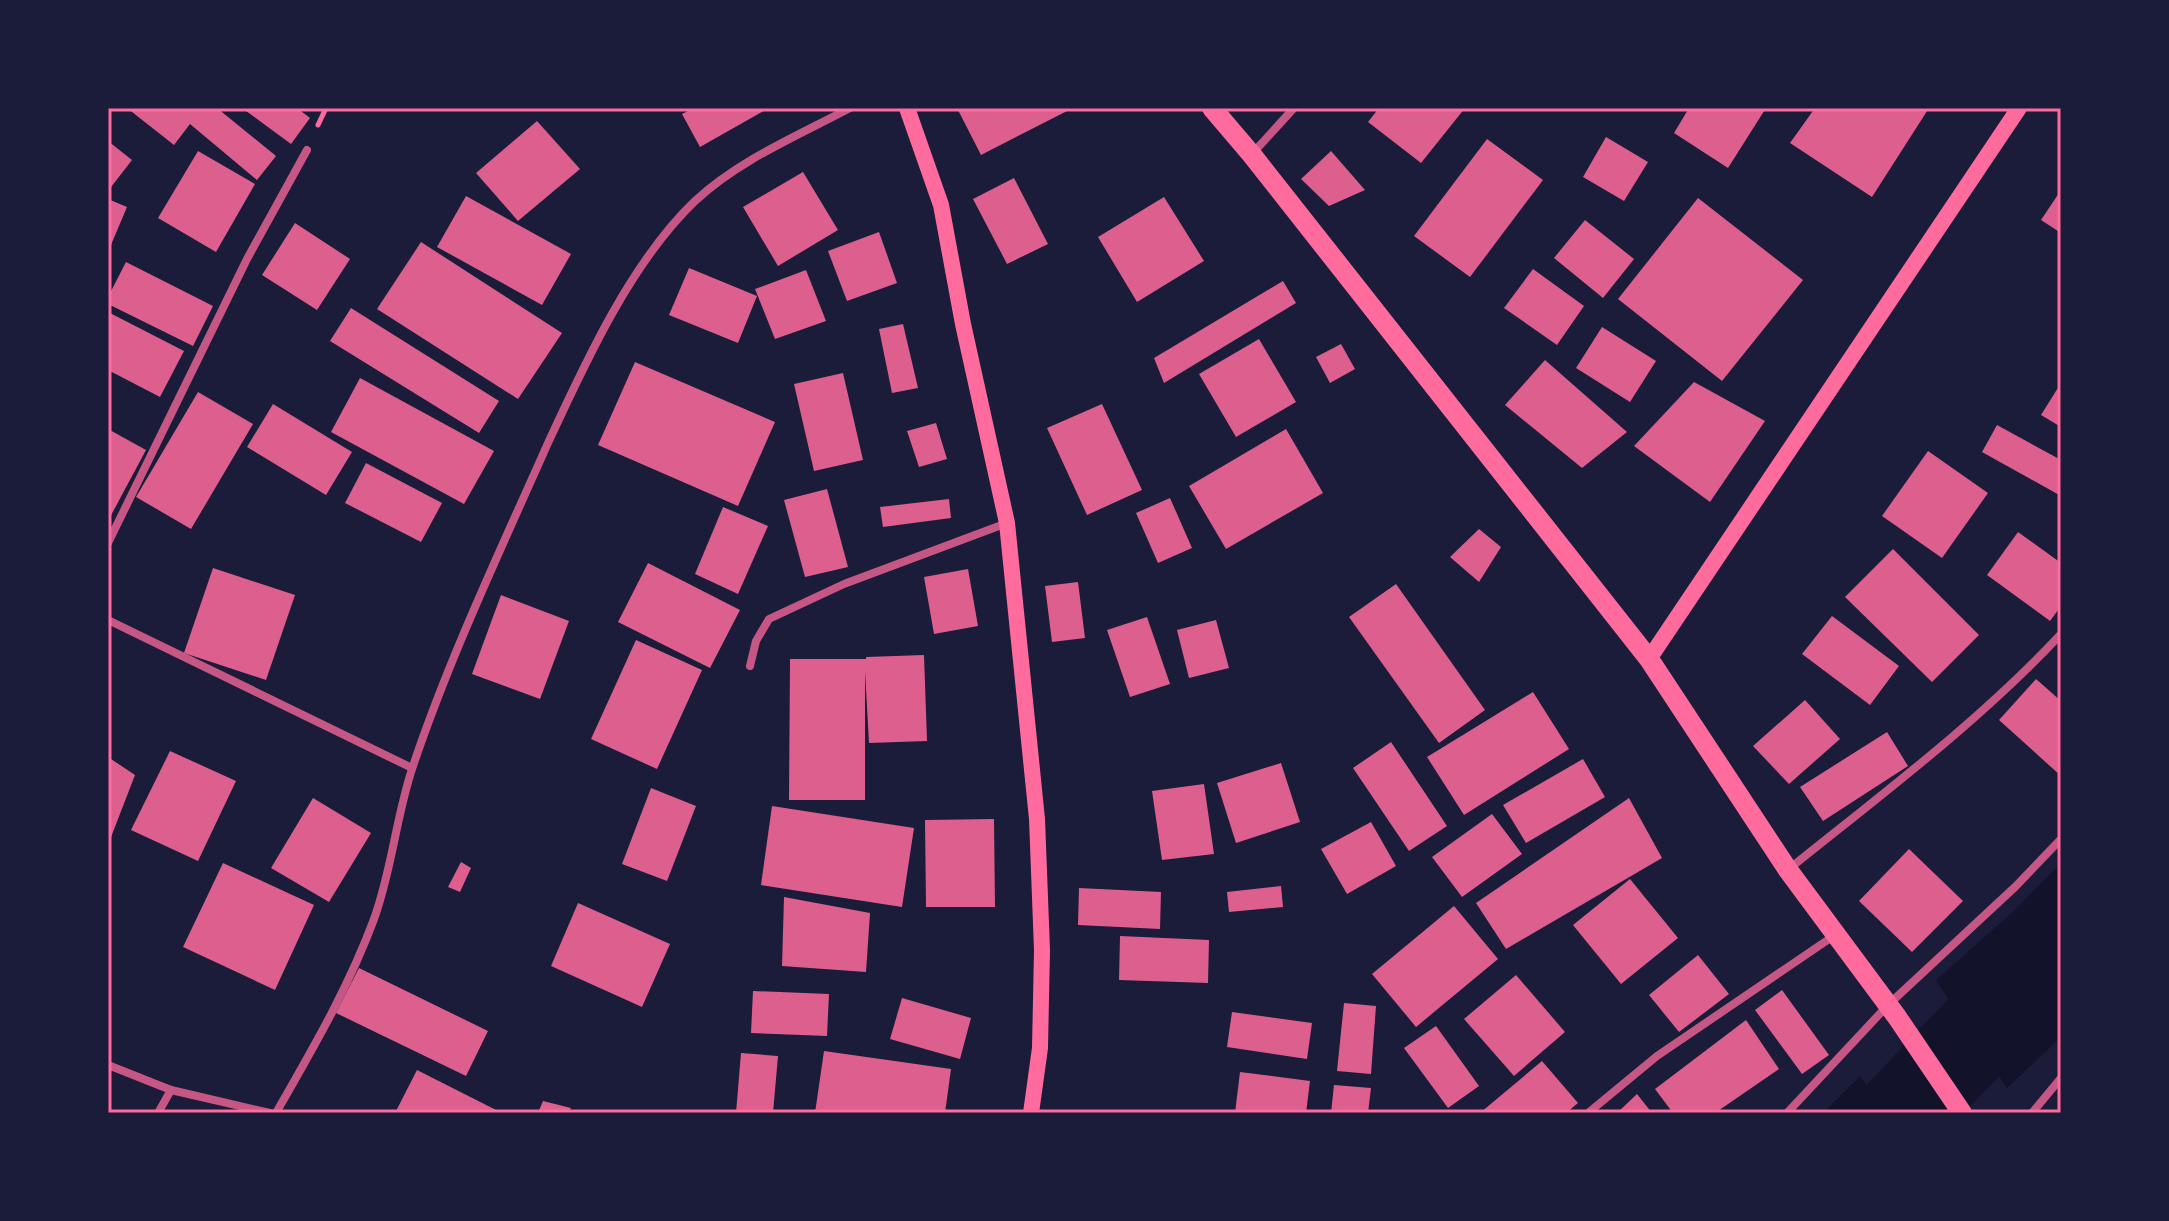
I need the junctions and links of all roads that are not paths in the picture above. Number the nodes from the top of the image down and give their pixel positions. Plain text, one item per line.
1 (850, 108) edge
2 (907, 108) edge
3 (1212, 108) edge
4 (1294, 108) edge
5 (2019, 108) edge
6 (307, 150) dead end
7 (1252, 155) junction
8 (1007, 523) junction
9 (108, 543) edge
10 (108, 620) edge
11 (2061, 634) edge
12 (1649, 659) junction
13 (750, 666) dead end
14 (412, 768) junction
15 (2061, 839) edge
16 (1788, 870) junction
17 (1836, 934) junction
18 (1893, 1011) junction
19 (108, 1065) edge
20 (2061, 1078) edge
21 (171, 1090) junction
22 (158, 1113) edge
23 (273, 1113) edge
24 (1031, 1113) edge
25 (1588, 1113) edge
26 (1787, 1113) edge
27 (1962, 1113) edge
28 (2032, 1113) edge

1 - 14 street
2 - 8 main road
3 - 7 main road
4 - 7 street
5 - 12 main road
6 - 9 street
7 - 12 main road
8 - 13 street
8 - 24 main road
10 - 14 street
11 - 16 street
12 - 16 main road
14 - 23 street
15 - 18 street
16 - 17 main road
17 - 18 main road
17 - 25 street
18 - 26 street
18 - 27 main road
19 - 21 street
20 - 28 street
21 - 22 street
21 - 23 street

